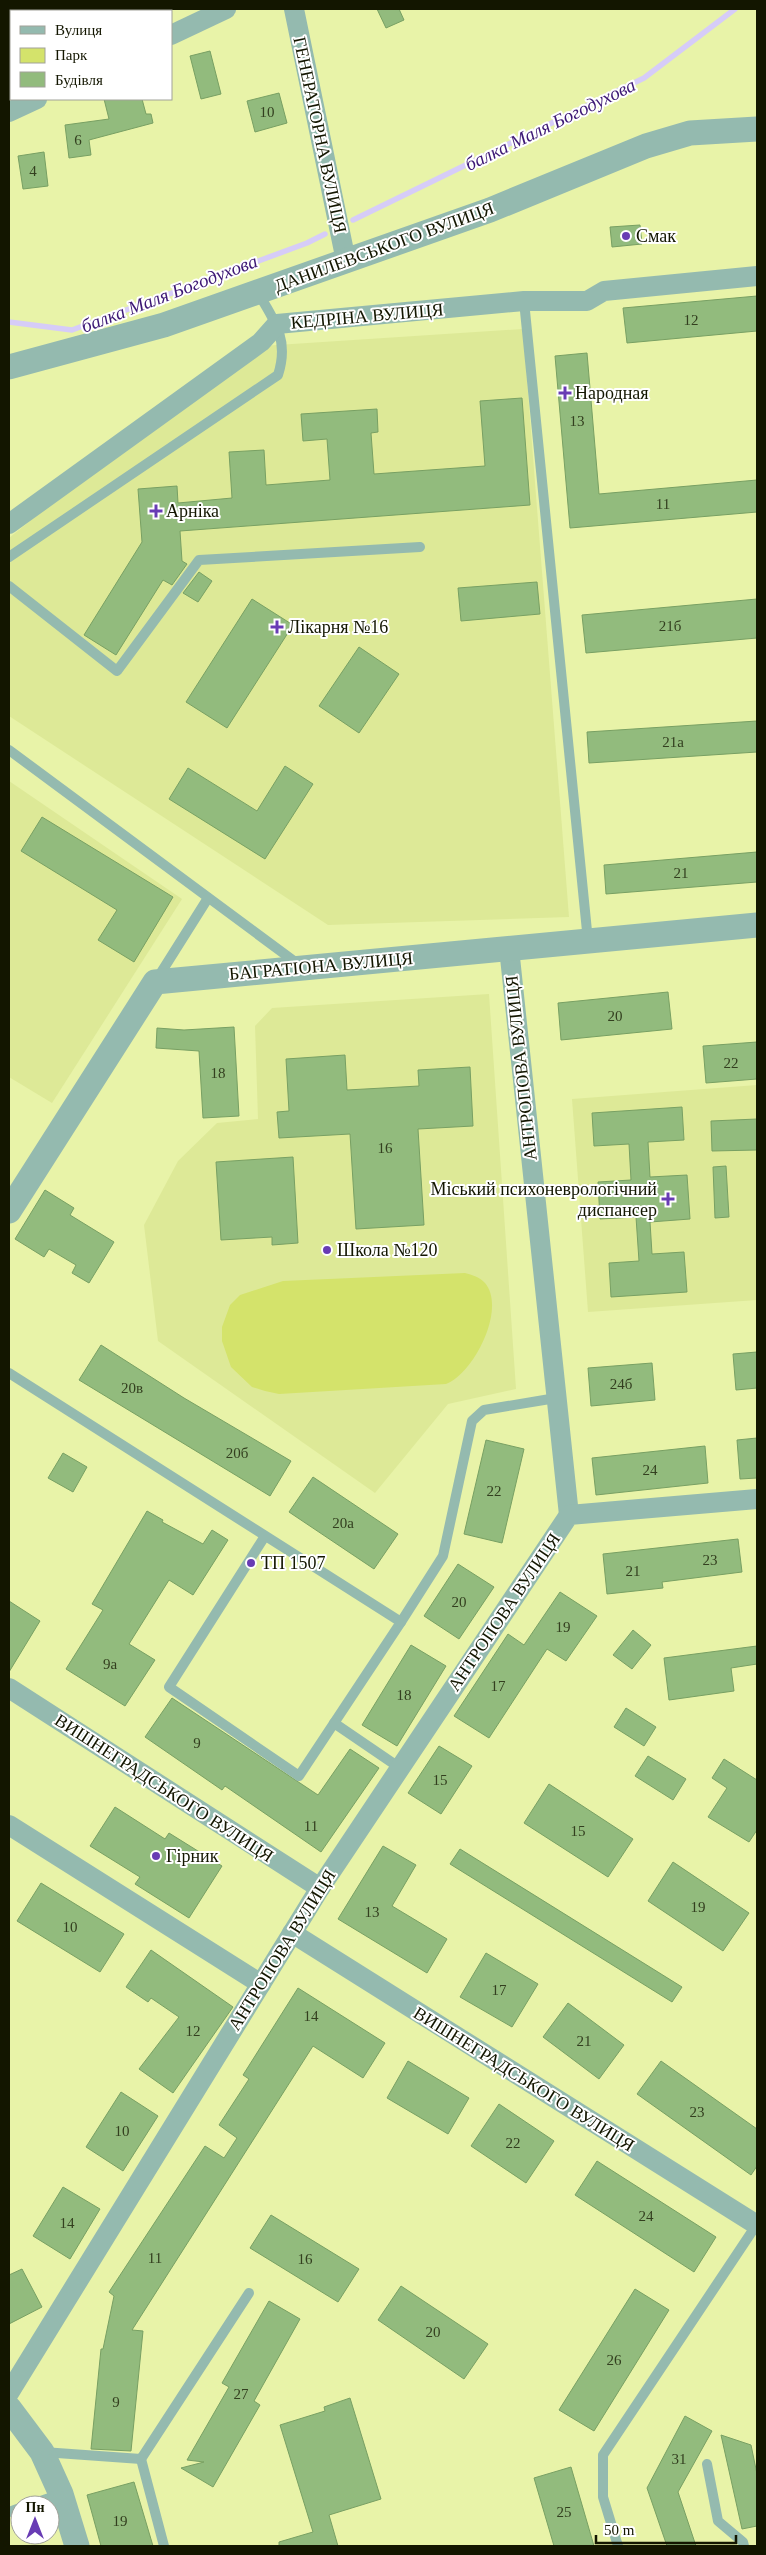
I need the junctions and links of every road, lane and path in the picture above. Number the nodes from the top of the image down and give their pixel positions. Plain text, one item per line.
1 (226, 9) edge
2 (294, 9) edge
3 (172, 35) edge
4 (35, 100) edge
5 (9, 112) edge
6 (757, 128) edge
7 (346, 262) junction
8 (757, 276) edge
9 (258, 292) junction
10 (524, 301) junction
11 (277, 324) junction
12 (9, 367) edge
13 (9, 524) edge
14 (420, 547) dead end
15 (9, 557) edge
16 (9, 586) edge
17 (9, 750) edge
18 (208, 898) junction
19 (757, 925) edge
20 (588, 941) junction
21 (509, 948) junction
22 (303, 968) junction
23 (155, 982) junction
24 (9, 1212) edge
25 (9, 1372) edge
26 (556, 1398) junction
27 (757, 1499) edge
28 (568, 1515) junction
29 (265, 1536) junction
30 (401, 1622) junction
31 (9, 1688) edge
32 (334, 1723) junction
33 (400, 1768) junction
34 (9, 1825) edge
35 (320, 1888) junction
36 (292, 1932) junction
37 (261, 1984) junction
38 (757, 2224) edge
39 (249, 2294) dead end
40 (9, 2393) edge
41 (9, 2408) edge
42 (42, 2452) junction
43 (140, 2459) junction
44 (707, 2464) dead end
45 (61, 2494) junction
46 (58, 2495) edge
47 (77, 2546) edge
48 (164, 2546) edge
49 (618, 2546) edge
50 (744, 2546) edge

1 - 3 street
2 - 7 street, ГЕНЕРАТОРНА ВУЛИЦЯ
4 - 5 street
6 - 7 street, ДАНИЛЕВСЬКОГО ВУЛИЦЯ
7 - 9 street, ДАНИЛЕВСЬКОГО ВУЛИЦЯ
8 - 10 street, КЕДРІНА ВУЛИЦЯ
9 - 11 lane
9 - 12 street, ДАНИЛЕВСЬКОГО ВУЛИЦЯ
10 - 11 street, КЕДРІНА ВУЛИЦЯ
10 - 20 lane
11 - 13 street, КЕДРІНА ВУЛИЦЯ
11 - 15 lane
14 - 16 lane
17 - 18 lane
18 - 22 lane
18 - 23 lane
19 - 20 street, БАГРАТІОНА ВУЛИЦЯ
20 - 21 street, БАГРАТІОНА ВУЛИЦЯ
21 - 22 street, БАГРАТІОНА ВУЛИЦЯ
21 - 26 street, АНТРОПОВА ВУЛИЦЯ
22 - 23 street, БАГРАТІОНА ВУЛИЦЯ
23 - 24 street
25 - 29 lane
26 - 28 street, АНТРОПОВА ВУЛИЦЯ
26 - 30 lane
27 - 28 street, АНТРОПОВА ВУЛИЦЯ
28 - 33 street, АНТРОПОВА ВУЛИЦЯ
29 - 30 lane
29 - 32 lane
30 - 32 lane
31 - 35 street, ВИШНЕГРАДСЬКОГО ВУЛИЦЯ
32 - 33 lane
33 - 35 street, АНТРОПОВА ВУЛИЦЯ
34 - 37 street
35 - 36 street, АНТРОПОВА ВУЛИЦЯ
36 - 37 street, АНТРОПОВА ВУЛИЦЯ
36 - 38 street, ВИШНЕГРАДСЬКОГО ВУЛИЦЯ
37 - 40 street, АНТРОПОВА ВУЛИЦЯ
38 - 49 lane
39 - 43 lane
41 - 42 street
42 - 43 lane
42 - 45 street
43 - 48 lane
44 - 50 lane
45 - 46 lane
45 - 47 street

